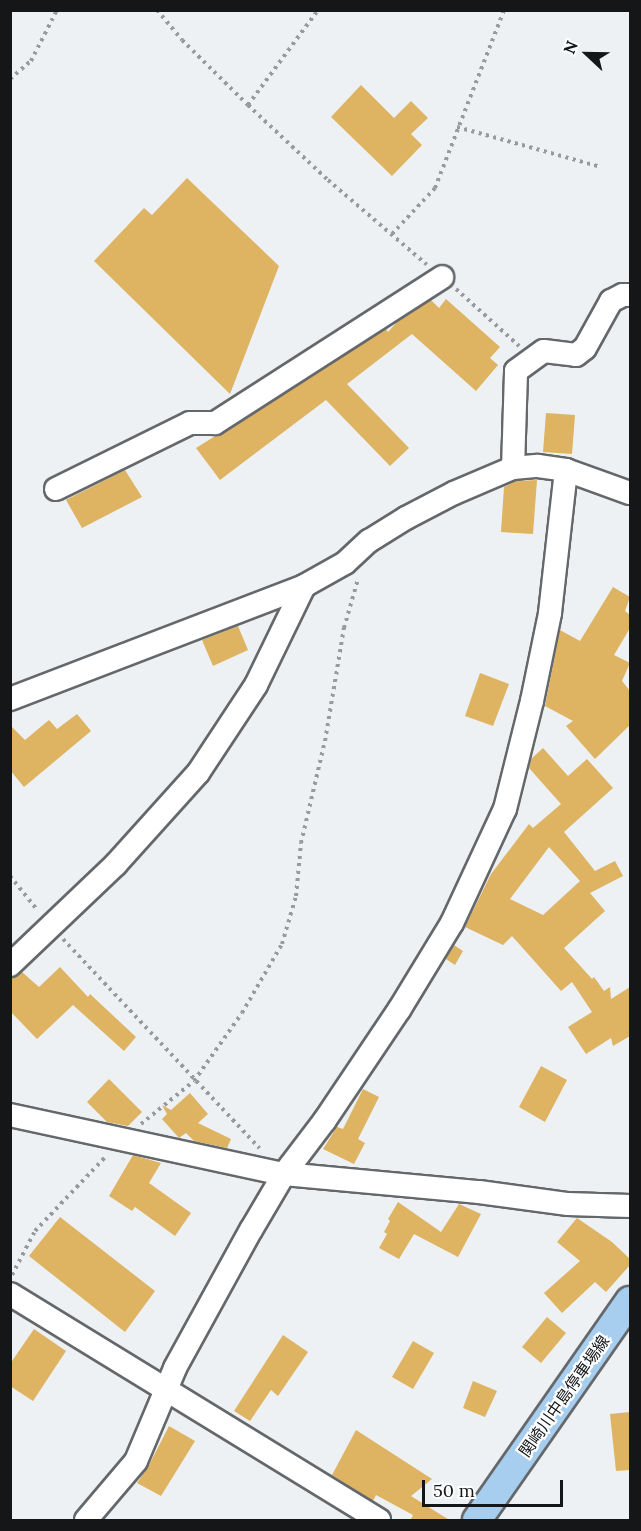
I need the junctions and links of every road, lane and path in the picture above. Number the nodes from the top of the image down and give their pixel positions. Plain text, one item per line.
1 (57, 10) edge
2 (157, 10) edge
3 (318, 10) edge
4 (504, 10) edge
5 (10, 79) edge
6 (248, 105) junction
7 (457, 126) junction
8 (601, 167) dead end
9 (392, 234) junction
10 (442, 277) junction
11 (630, 295) edge
12 (533, 358) junction
13 (513, 468) junction
14 (566, 470) junction
15 (56, 489) dead end
16 (630, 493) edge
17 (369, 541) junction
18 (304, 586) junction
19 (10, 699) edge
20 (10, 876) edge
21 (52, 928) junction
22 (10, 965) edge
23 (194, 1081) junction
24 (10, 1115) edge
25 (122, 1140) junction
26 (284, 1174) junction
27 (630, 1206) edge
28 (10, 1279) edge
29 (10, 1294) edge
30 (630, 1301) edge
31 (164, 1390) junction
32 (86, 1521) edge
33 (379, 1521) edge
34 (477, 1521) edge

1 - 5 path
2 - 6 path
3 - 6 path
4 - 7 path
6 - 9 path
7 - 8 path
7 - 9 path
9 - 10 path
10 - 12 path
10 - 15 street
11 - 12 street
12 - 13 street
13 - 14 street
13 - 17 street
14 - 16 street
14 - 26 street
17 - 18 street
17 - 23 path
18 - 19 street
18 - 21 street
20 - 21 path
21 - 22 street
21 - 23 path
23 - 25 path
23 - 26 path
24 - 25 street
25 - 26 street
25 - 28 path
26 - 27 street
26 - 31 street
29 - 31 street
30 - 34 main road, 関崎川中島停車場線
31 - 32 street
31 - 33 street

